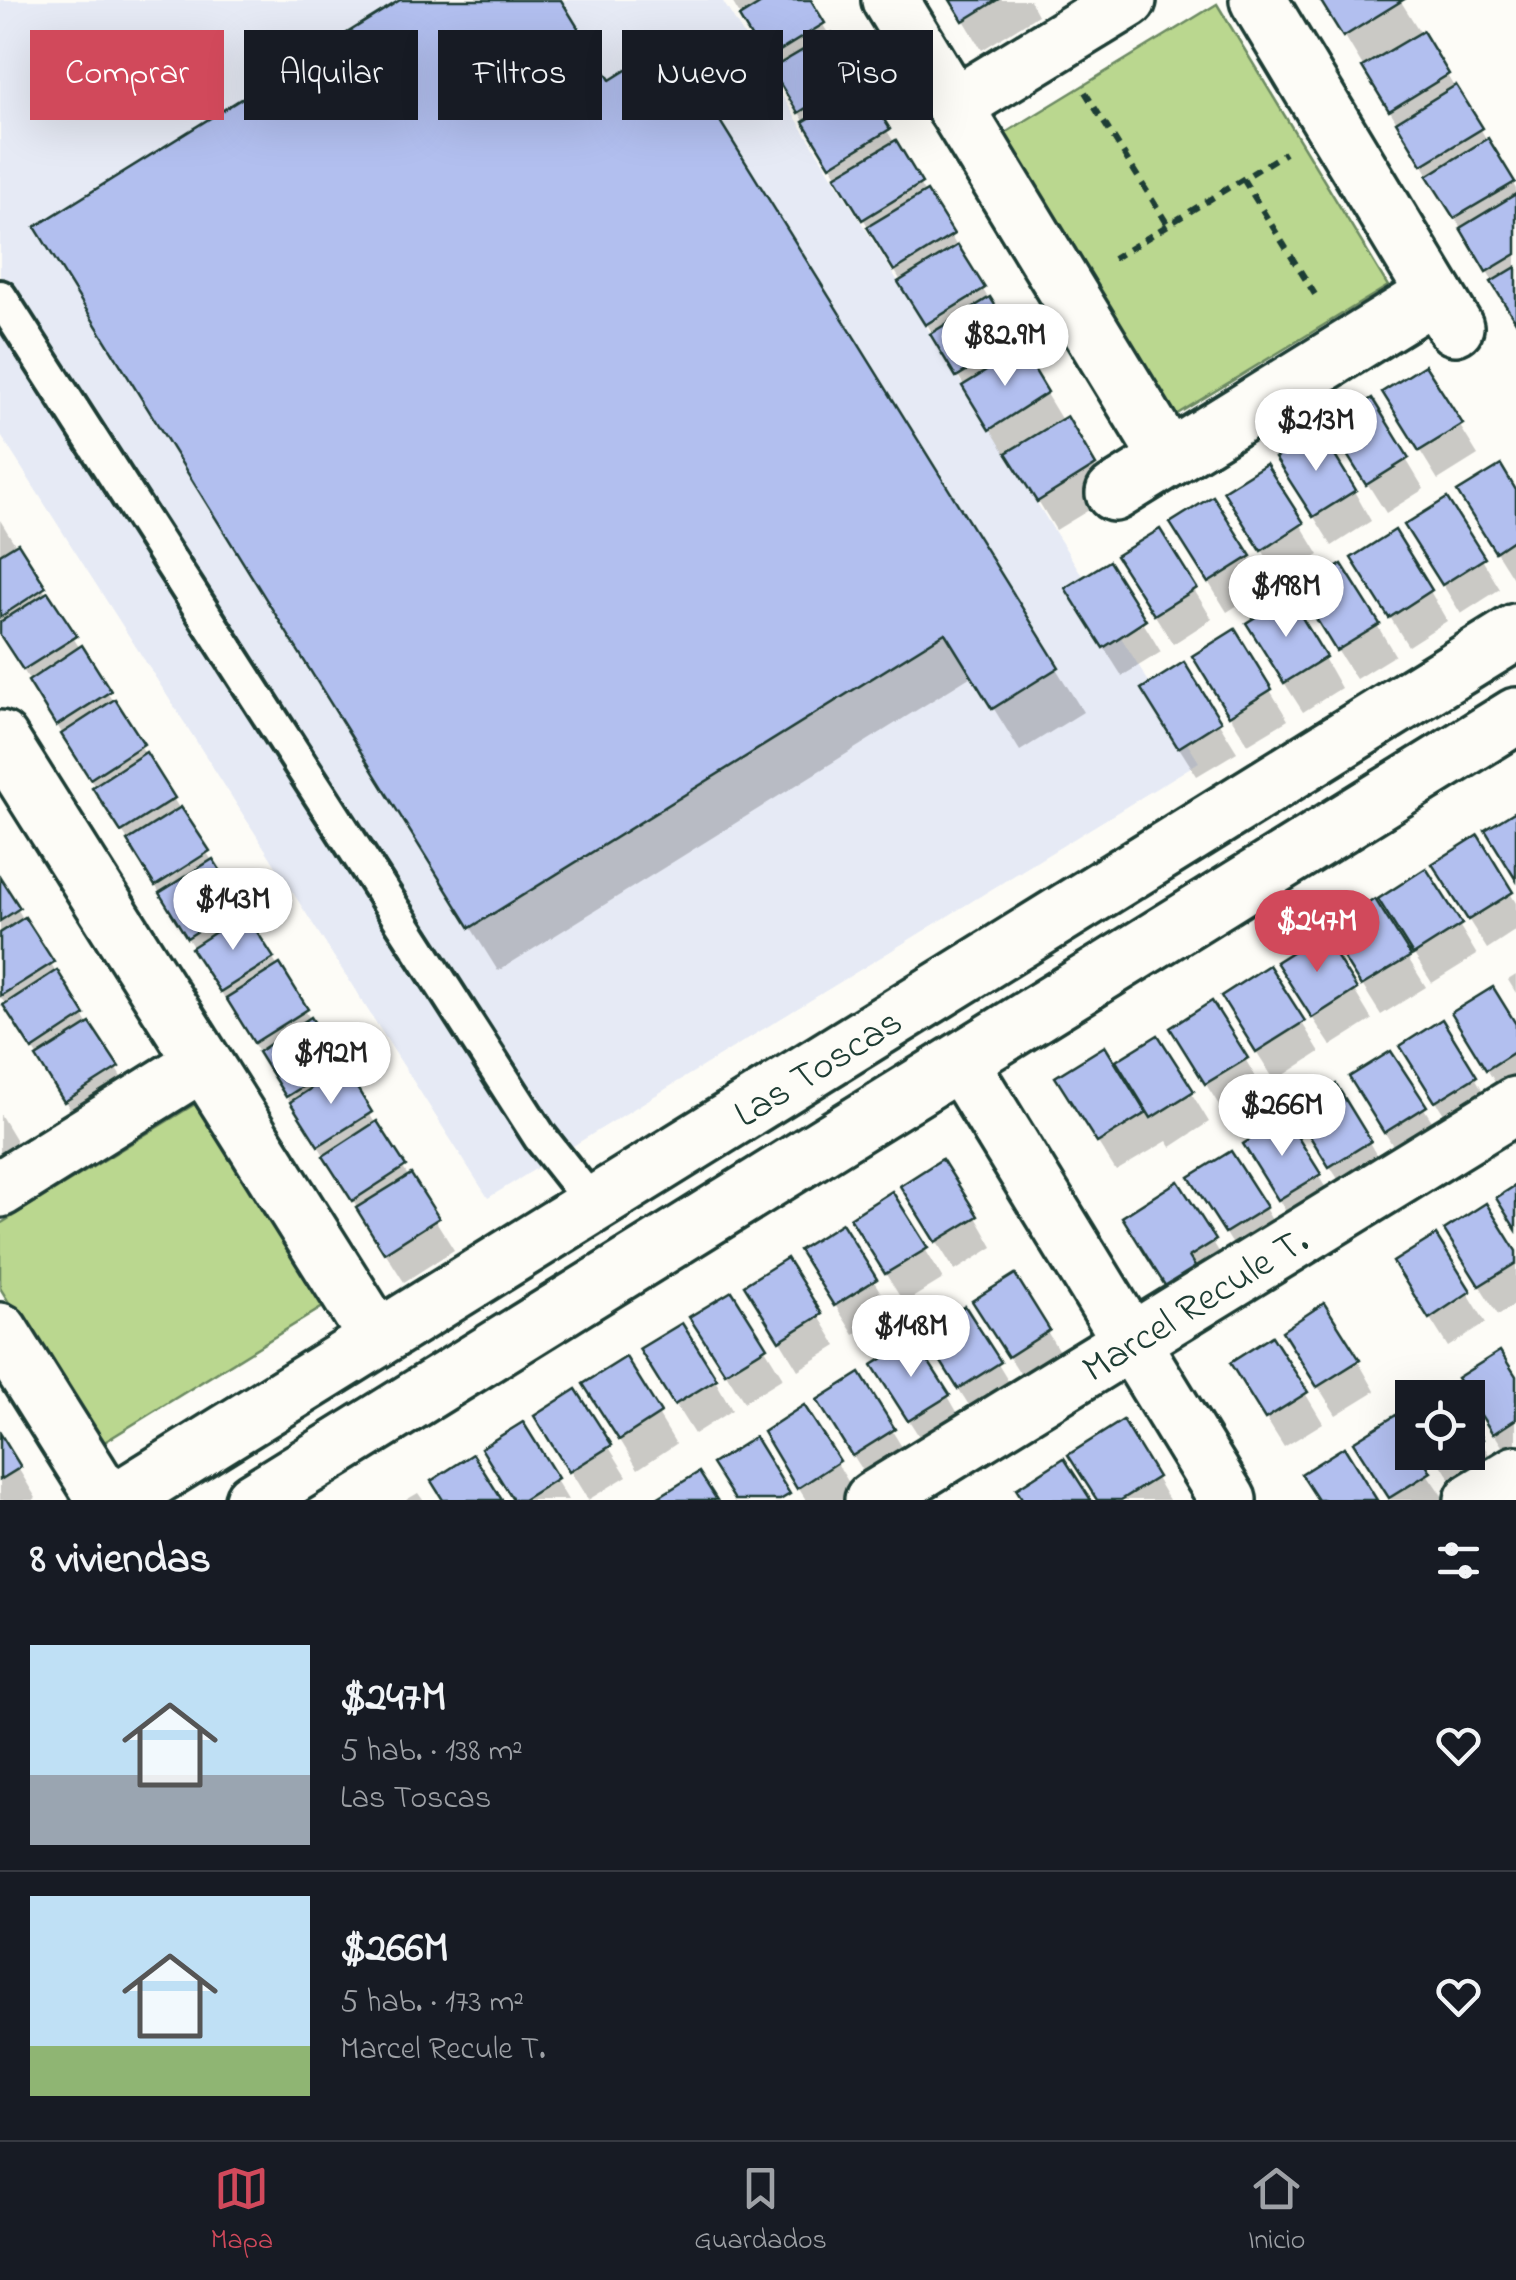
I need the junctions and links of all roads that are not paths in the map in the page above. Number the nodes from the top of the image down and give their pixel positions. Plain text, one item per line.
1 (890, 0) edge
2 (1128, 0) edge
3 (1258, 0) edge
4 (954, 106) junction
5 (0, 296) edge
6 (1169, 459) junction
7 (1114, 493) dead end
8 (1516, 632) edge
9 (1516, 716) edge
10 (0, 739) edge
11 (960, 1062) junction
12 (202, 1063) junction
13 (1516, 1106) edge
14 (0, 1189) edge
15 (592, 1204) junction
16 (0, 1330) edge
17 (377, 1338) junction
18 (1131, 1341) junction
19 (1516, 1474) edge
20 (106, 1500) edge
21 (118, 1500) edge
22 (254, 1500) edge
23 (873, 1500) edge
24 (1228, 1500) edge
25 (1473, 1500) edge

1 - 4 street
2 - 4 street
3 - 6 street
4 - 6 street
5 - 15 lane
6 - 7 street
8 - 15 street, Las Toscas
9 - 11 street, Las Toscas
10 - 12 street
11 - 18 street
11 - 22 street, Las Toscas
12 - 14 street
12 - 17 street
13 - 18 street, Marcel Recule T.
15 - 17 street, Las Toscas
16 - 20 street
17 - 21 street, Las Toscas
18 - 23 street, Marcel Recule T.
18 - 24 street
19 - 25 street

